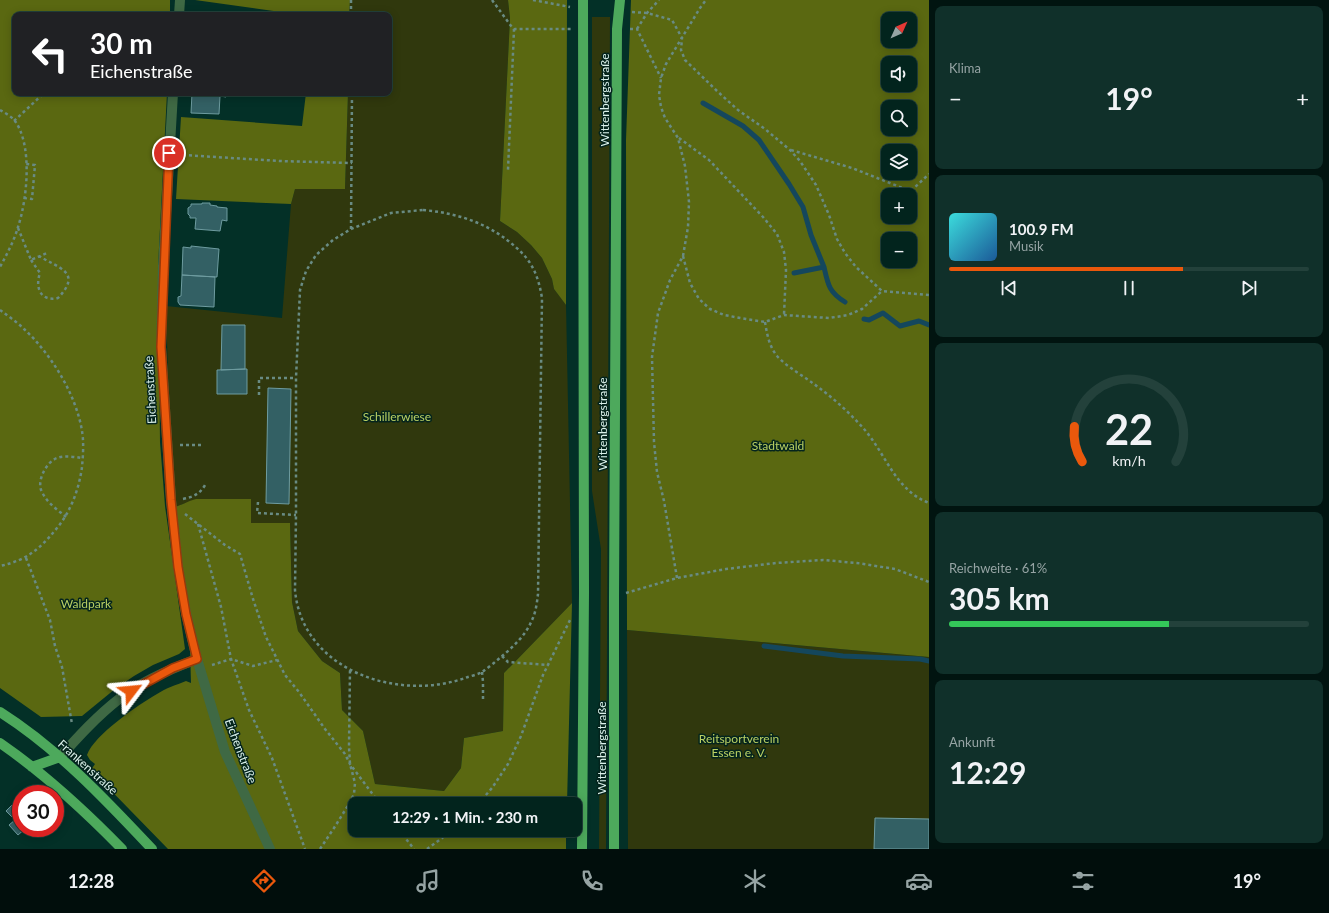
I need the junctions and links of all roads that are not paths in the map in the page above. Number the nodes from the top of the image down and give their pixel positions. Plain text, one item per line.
1 (180, 0) edge
2 (620, 0) edge
3 (583, 5) edge
4 (179, 12) edge
5 (173, 96) edge
6 (199, 664) junction
7 (0, 712) edge
8 (0, 743) edge
9 (60, 757) junction
10 (32, 767) junction
11 (122, 849) edge
12 (152, 849) edge
13 (270, 849) edge
14 (582, 849) edge
15 (614, 849) edge

1 - 4 street
2 - 15 main road, Wittenbergstraße
3 - 14 main road, Wittenbergstraße
5 - 6 street, Eichenstraße
6 - 9 street
6 - 13 street, Eichenstraße
7 - 9 main road, Frankenstraße
8 - 10 main road
9 - 10 main road
9 - 12 main road, Frankenstraße
10 - 11 main road

